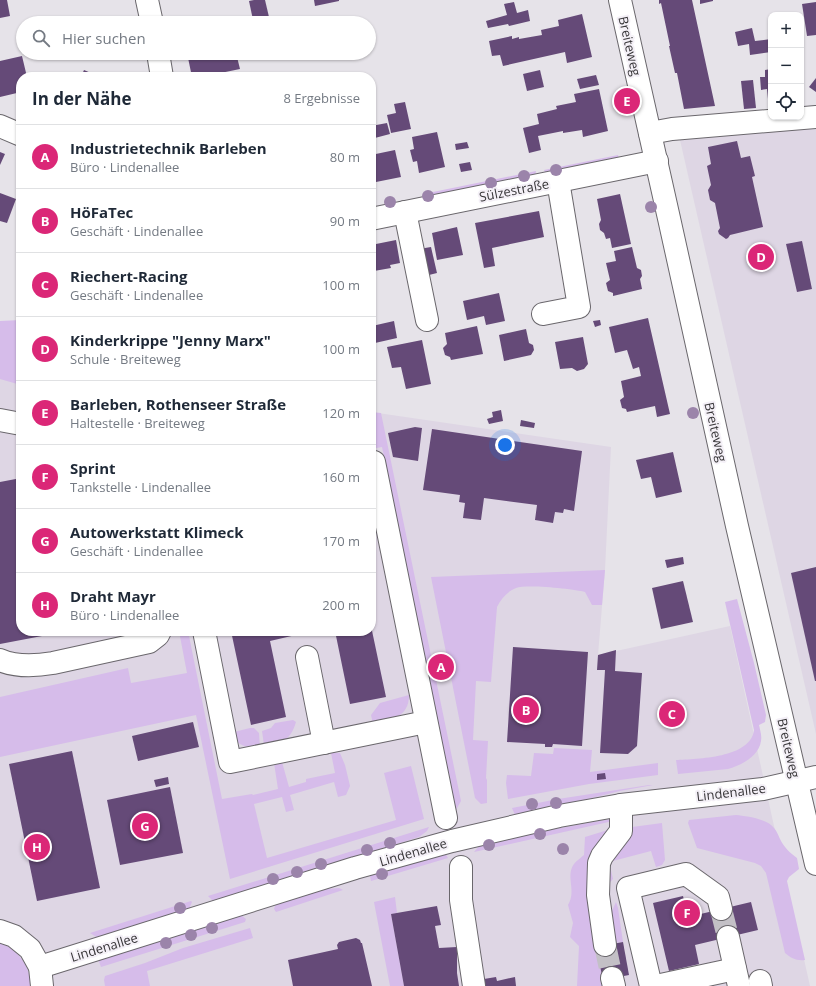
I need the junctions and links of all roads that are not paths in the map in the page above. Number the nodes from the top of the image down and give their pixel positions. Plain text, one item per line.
1 (147, 0) edge
2 (620, 0) edge
3 (150, 16) edge
4 (159, 60) edge
5 (161, 72) edge
6 (816, 117) edge
7 (0, 126) edge
8 (16, 133) edge
9 (650, 133) junction
10 (657, 161) junction
11 (558, 181) junction
12 (404, 212) junction
13 (376, 218) edge
14 (543, 314) dead end
15 (427, 320) dead end
16 (0, 420) edge
17 (16, 423) edge
18 (376, 472) edge
19 (157, 636) edge
20 (205, 636) edge
21 (306, 656) dead end
22 (0, 660) edge
23 (426, 722) junction
24 (324, 742) junction
25 (807, 780) edge
26 (621, 805) junction
27 (446, 818) dead end
28 (816, 864) edge
29 (460, 867) dead end
30 (628, 888) junction
31 (598, 895) junction
32 (721, 909) tunnel mouth
33 (0, 931) edge
34 (728, 937) tunnel mouth
35 (605, 945) tunnel mouth
36 (41, 976) edge
37 (749, 981) edge
38 (474, 986) edge
39 (650, 986) edge
40 (656, 986) edge

1 - 3 street
2 - 9 street, Breiteweg
4 - 5 street
6 - 9 street
7 - 8 street
9 - 10 street, Breiteweg
10 - 11 street, Sülzestraße
10 - 25 street, Breiteweg
11 - 12 street, Sülzestraße
11 - 14 street
12 - 13 street, Sülzestraße
12 - 15 street
16 - 17 street
18 - 23 street
19 - 22 street
20 - 24 street
21 - 24 street
23 - 24 street
23 - 27 street
25 - 26 street, Lindenallee
25 - 28 street, Breiteweg
26 - 31 street
26 - 36 street, Lindenallee
29 - 38 street
30 - 31 street
30 - 32 street
30 - 39 street
31 - 35 street
33 - 36 street, Lindenallee
34 - 37 street
37 - 40 street

